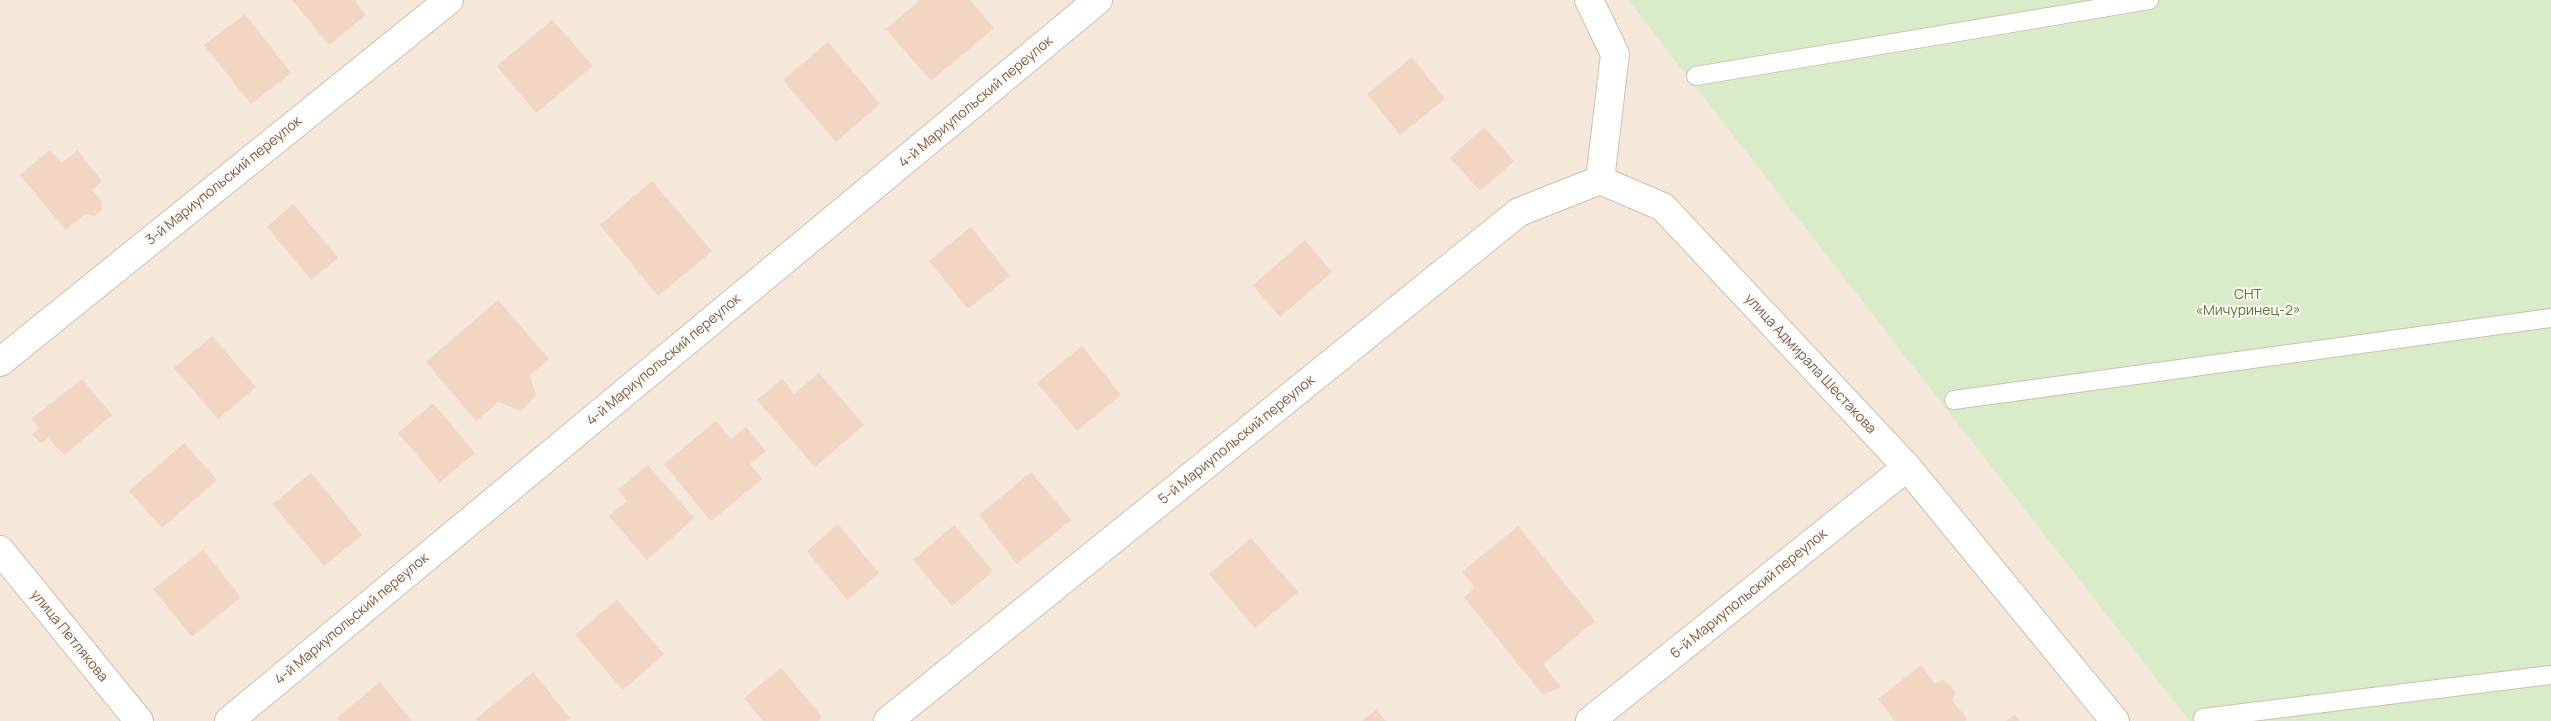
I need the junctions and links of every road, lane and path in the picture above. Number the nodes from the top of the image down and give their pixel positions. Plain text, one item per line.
1 (449, 0) edge
2 (1098, 0) edge
3 (1589, 0) edge
4 (2149, 0) edge
5 (1696, 76) dead end
6 (1600, 180) junction
7 (2551, 318) edge
8 (0, 362) edge
9 (1954, 400) dead end
10 (1907, 467) junction
11 (0, 550) edge
12 (2551, 676) edge
13 (2203, 718) dead end
14 (139, 721) edge
15 (229, 721) edge
16 (888, 721) edge
17 (1590, 721) edge
18 (2115, 721) edge

1 - 8 street, 3-й Мариупольский переулок
2 - 15 street, 4-й Мариупольский переулок
3 - 6 street
4 - 5 lane
6 - 10 street, улица Адмирала Шестакова
6 - 16 street, 5-й Мариупольский переулок
7 - 9 lane
10 - 17 street, 6-й Мариупольский переулок
10 - 18 street, улица Адмирала Шестакова
11 - 14 street, улица Петлякова
12 - 13 lane

